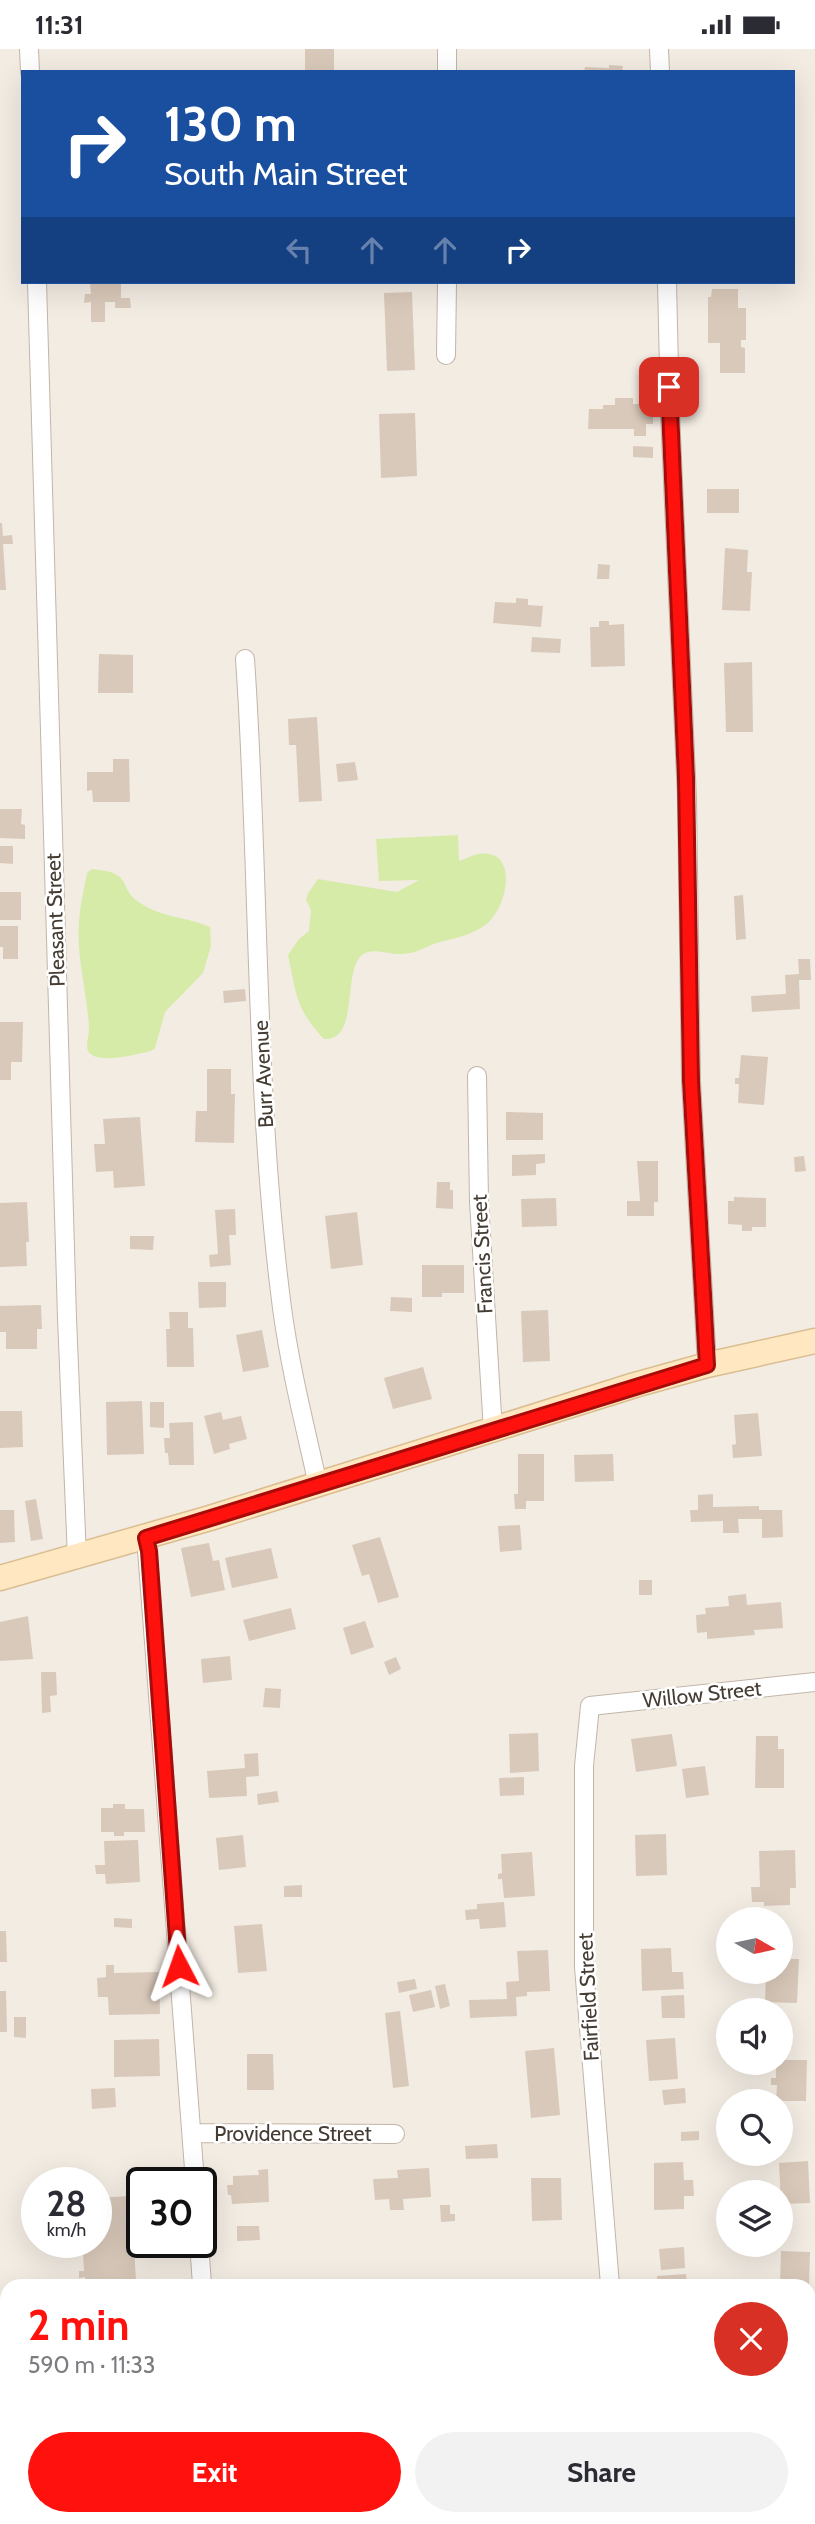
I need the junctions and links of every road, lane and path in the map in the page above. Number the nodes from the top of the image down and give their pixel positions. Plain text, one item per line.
1 (29, 49) edge
2 (447, 49) edge
3 (659, 49) edge
4 (30, 70) edge
5 (447, 70) edge
6 (660, 70) edge
7 (37, 284) edge
8 (447, 284) edge
9 (667, 284) edge
10 (446, 355) dead end
11 (245, 659) dead end
12 (477, 1076) dead end
13 (815, 1341) edge
14 (707, 1365) junction
15 (493, 1431) junction
16 (318, 1485) junction
17 (146, 1538) junction
18 (78, 1558) junction
19 (0, 1579) edge
20 (815, 1682) edge
21 (590, 1707) joint
22 (191, 2133) junction
23 (395, 2134) dead end
24 (194, 2167) edge
25 (200, 2258) edge
26 (202, 2279) edge
27 (610, 2279) edge

1 - 4 street
2 - 5 street
3 - 6 street
7 - 18 street, Pleasant Street
8 - 10 street
9 - 14 street
11 - 16 street, Burr Avenue
12 - 15 street, Francis Street
13 - 14 main road
14 - 15 main road
15 - 16 main road
16 - 17 main road
17 - 18 main road
17 - 22 street
18 - 19 main road
20 - 21 street, Willow Street
21 - 27 street, Fairfield Street
22 - 23 street, Providence Street
22 - 24 street
25 - 26 street

